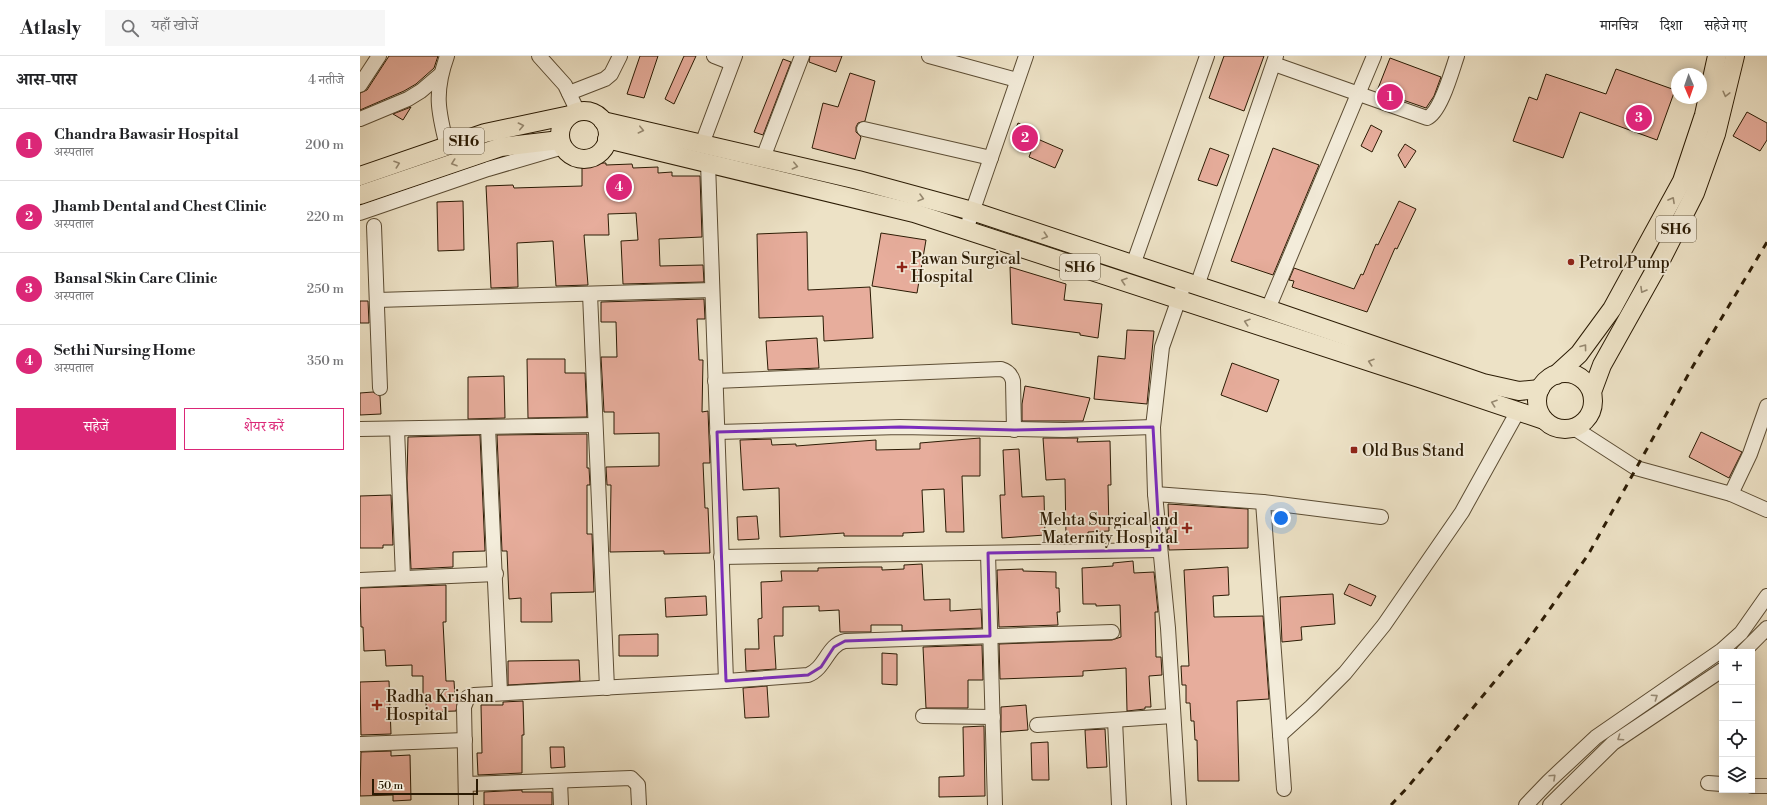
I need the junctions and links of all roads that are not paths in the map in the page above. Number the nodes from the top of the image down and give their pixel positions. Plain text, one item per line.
1 (379, 56) edge
2 (447, 56) edge
3 (539, 56) edge
4 (620, 56) edge
5 (714, 56) edge
6 (802, 56) edge
7 (929, 56) edge
8 (1026, 56) edge
9 (1207, 56) edge
10 (1374, 56) edge
11 (1457, 56) edge
12 (1717, 56) edge
13 (1735, 56) edge
14 (733, 60) edge
15 (1275, 60) edge
16 (441, 74) junction
17 (1017, 80) junction
18 (360, 85) edge
19 (569, 93) junction
20 (1359, 93) junction
21 (574, 114) junction
22 (360, 119) edge
23 (603, 121) junction
24 (864, 129) dead end
25 (607, 139) junction
26 (561, 143) junction
27 (702, 144) junction
28 (448, 146) junction
29 (763, 158) junction
30 (991, 158) junction
31 (708, 163) junction
32 (360, 176) edge
33 (360, 195) edge
34 (972, 212) junction
35 (360, 213) edge
36 (374, 226) dead end
37 (966, 230) junction
38 (1133, 265) junction
39 (1191, 284) junction
40 (712, 290) junction
41 (590, 294) junction
42 (1178, 299) junction
43 (377, 300) junction
44 (1268, 308) junction
45 (1556, 375) junction
46 (715, 381) junction
47 (380, 388) dead end
48 (1540, 389) junction
49 (1592, 392) junction
50 (1767, 406) edge
51 (1518, 411) junction
52 (1544, 420) junction
53 (595, 425) junction
54 (1153, 426) junction
55 (488, 427) junction
56 (1574, 428) junction
57 (360, 429) edge
58 (397, 429) junction
59 (1014, 430) junction
60 (717, 432) junction
61 (1155, 494) junction
62 (1731, 494) junction
63 (1264, 502) junction
64 (1767, 510) edge
65 (1381, 517) dead end
66 (1160, 550) junction
67 (988, 553) junction
68 (721, 557) junction
69 (496, 574) junction
70 (402, 578) junction
71 (360, 580) edge
72 (1767, 596) edge
73 (1767, 628) edge
74 (1112, 632) dead end
75 (990, 636) junction
76 (1746, 649) edge
77 (1719, 672) edge
78 (726, 681) junction
79 (607, 688) junction
80 (500, 692) junction
81 (923, 716) dead end
82 (1173, 716) junction
83 (993, 717) junction
84 (1115, 720) junction
85 (1037, 724) dead end
86 (1280, 735) junction
87 (464, 740) junction
88 (360, 744) edge
89 (560, 781) junction
90 (466, 784) junction
91 (1755, 786) edge
92 (1767, 786) edge
93 (1284, 789) dead end
94 (466, 805) edge
95 (560, 805) edge
96 (639, 805) edge
97 (995, 805) edge
98 (1119, 805) edge
99 (1179, 805) edge
100 (1526, 805) edge
101 (1550, 805) edge

1 - 18 street
2 - 16 street
3 - 19 street
4 - 19 street
5 - 14 street
6 - 29 street
7 - 17 street
8 - 17 street
9 - 38 street
10 - 20 street
11 - 20 street
45 -> 12 main road, SH6
13 -> 49 main road, SH6
14 - 27 street
15 - 20 street
15 - 39 street
16 - 22 street
16 - 28 street
17 - 30 street
19 - 21 street
20 - 44 street
21 - 23 main road, SH6
21 - 26 main road
28 -> 21 main road, SH6
23 - 25 main road
23 -> 27 main road, SH6
24 - 30 street
25 - 26 main road
25 - 31 main road, SH6
26 -> 33 main road, SH6
26 - 35 street
27 - 29 main road, SH6
32 -> 28 main road, SH6
29 -> 34 main road, SH6
30 - 34 street
31 - 37 main road, SH6
31 - 40 street
34 - 37 street
34 -> 38 main road, SH6
36 - 43 street
42 -> 37 main road, SH6
38 - 39 main road, SH6
39 - 42 street
39 - 44 main road, SH6
40 - 41 street
40 - 46 street
41 - 43 street
41 - 53 street
51 -> 42 main road, SH6
42 - 54 street
43 - 47 street
44 - 48 main road, SH6
45 - 48 main road, SH6
45 - 49 main road
46 - 59 street
46 - 60 street
48 - 52 main road
49 - 56 main road, SH6
50 - 62 street
51 - 52 main road, SH6
51 - 86 street
52 - 56 main road, SH6
53 - 55 street
53 - 79 street
54 - 59 street
54 - 61 street
55 - 58 street
55 - 69 street
56 - 62 street
57 - 58 street
58 - 70 street
59 - 60 street
60 - 68 street
61 - 63 street
61 - 66 street
62 - 64 street
63 - 65 street
63 - 86 street
66 - 67 street
66 - 82 street
67 - 68 street
67 - 75 street
68 - 78 street
69 - 70 street
69 - 80 street
70 - 71 street
100 -> 72 street
73 - 76 street
74 - 75 street
75 - 78 street
75 - 83 street
77 -> 101 street
78 - 79 street
79 - 80 street
80 - 87 street
81 - 83 street
82 - 84 street
82 - 99 street
83 - 97 street
84 - 85 street
84 - 98 street
86 - 93 street
87 - 88 street
87 - 90 street
89 - 90 street
89 - 95 street
89 - 96 street
90 - 94 street
91 - 92 street

